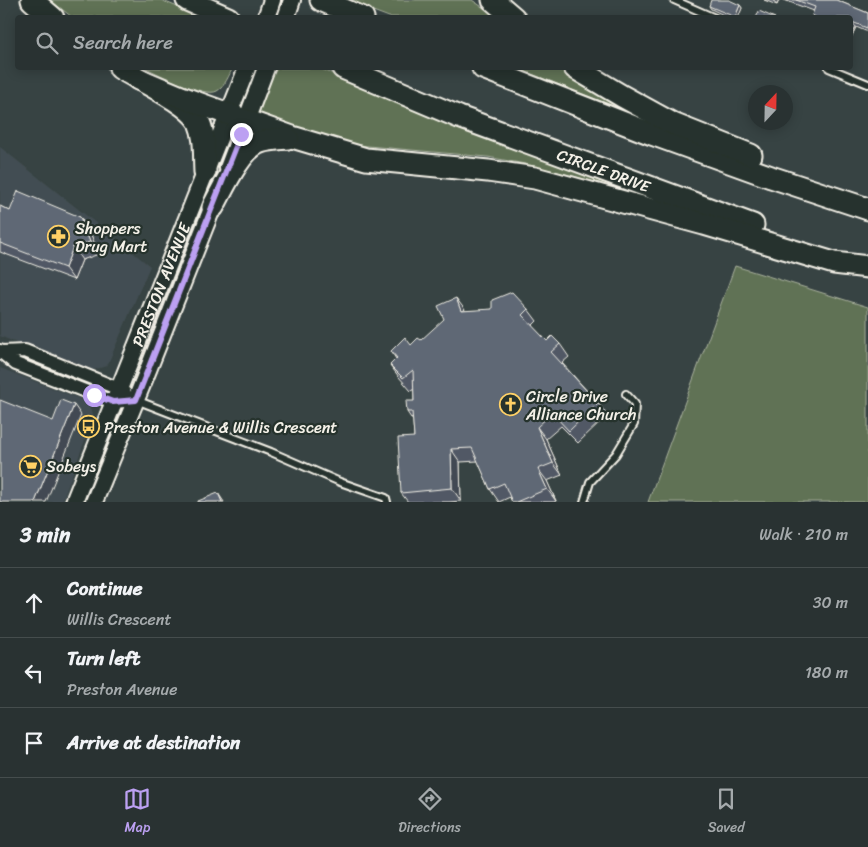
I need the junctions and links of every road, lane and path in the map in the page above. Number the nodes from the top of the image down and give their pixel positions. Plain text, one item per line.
1 (32, 0) edge
2 (187, 0) edge
3 (272, 0) edge
4 (292, 0) edge
5 (321, 0) edge
6 (493, 0) edge
7 (674, 0) edge
8 (50, 15) edge
9 (221, 15) edge
10 (267, 15) edge
11 (287, 15) edge
12 (356, 15) edge
13 (510, 15) edge
14 (708, 15) edge
15 (123, 70) edge
16 (247, 70) edge
17 (265, 70) edge
18 (348, 70) edge
19 (488, 70) edge
20 (578, 70) edge
21 (834, 70) edge
22 (138, 79) junction
23 (868, 84) edge
24 (237, 117) junction
25 (292, 137) junction
26 (205, 172) junction
27 (868, 200) edge
28 (213, 206) junction
29 (868, 209) edge
30 (868, 267) edge
31 (1, 352) edge
32 (626, 394) dead end
33 (116, 396) junction
34 (136, 400) junction
35 (74, 502) edge
36 (94, 502) edge
37 (387, 502) edge
38 (584, 502) edge

1 - 8 highway
2 - 9 highway
3 - 10 main road
4 - 11 main road
5 - 12 highway
6 - 13 highway
7 - 14 lane
15 - 22 highway
16 - 24 main road, PRESTON AVENUE
17 - 24 main road, PRESTON AVENUE
18 - 30 highway, CIRCLE DRIVE
19 - 29 highway
20 - 27 highway
21 - 23 lane
22 - 24 highway
22 - 26 highway
24 - 25 highway
24 - 26 main road, PRESTON AVENUE
24 - 28 main road, PRESTON AVENUE
25 - 28 highway
25 - 30 highway
26 - 33 main road, PRESTON AVENUE
28 - 34 main road, PRESTON AVENUE
31 - 33 street
32 - 38 lane
33 - 34 street
33 - 35 main road, PRESTON AVENUE
34 - 36 main road, PRESTON AVENUE
34 - 37 lane

